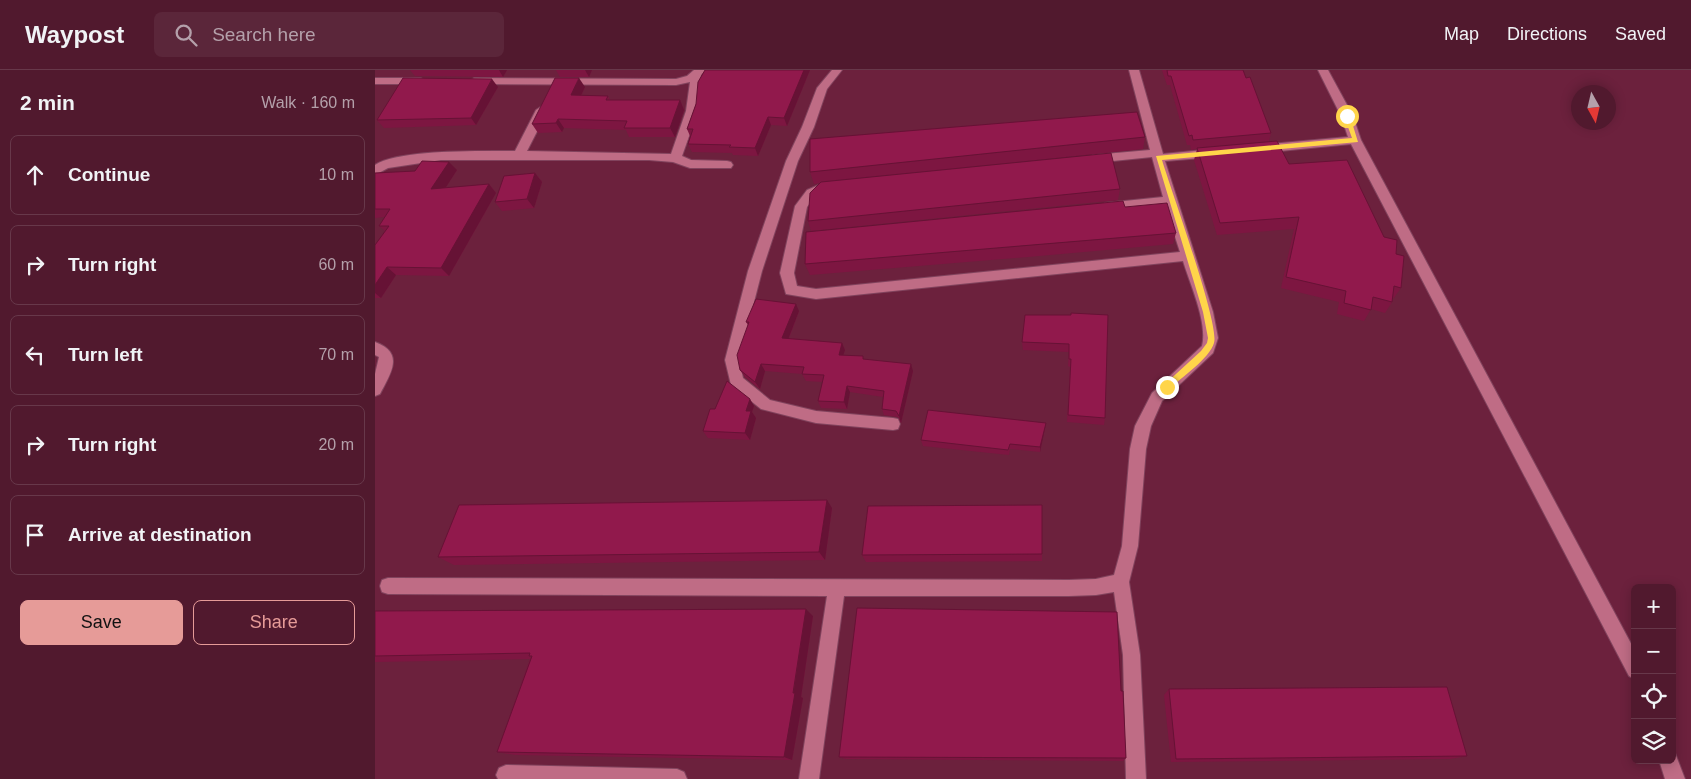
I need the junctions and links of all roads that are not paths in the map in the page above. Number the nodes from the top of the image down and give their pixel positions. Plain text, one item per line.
1 (421, 70) edge
2 (837, 70) edge
3 (1134, 70) edge
4 (1323, 70) edge
5 (698, 73) edge
6 (375, 81) edge
7 (416, 81) junction
8 (435, 81) edge
9 (463, 81) edge
10 (552, 90) junction
11 (1355, 140) junction
12 (1247, 150) edge
13 (1227, 152) edge
14 (519, 154) junction
15 (1157, 155) junction
16 (675, 158) junction
17 (1078, 161) edge
18 (727, 165) dead end
19 (375, 170) edge
20 (841, 185) edge
21 (1170, 201) junction
22 (1091, 209) edge
23 (1187, 256) junction
24 (375, 348) edge
25 (375, 390) edge
26 (893, 424) edge
27 (1121, 582) junction
28 (388, 586) dead end
29 (837, 588) junction
30 (1631, 662) edge
31 (1670, 764) edge
32 (506, 775) dead end
33 (677, 779) edge
34 (809, 779) edge
35 (1137, 779) edge
36 (1675, 779) edge

1 - 7 street
2 - 26 street
3 - 15 street
4 - 11 street
5 - 10 street
5 - 16 street
6 - 7 street
7 - 8 street
9 - 10 street
10 - 14 street
11 - 12 street
11 - 30 street
13 - 15 street
14 - 16 street
14 - 19 street
15 - 17 street
15 - 21 street
16 - 18 street
20 - 23 street
21 - 22 street
21 - 23 street
23 - 27 street
24 - 25 street
27 - 29 street
27 - 35 street
28 - 29 street
29 - 34 street
31 - 36 street
32 - 33 street

